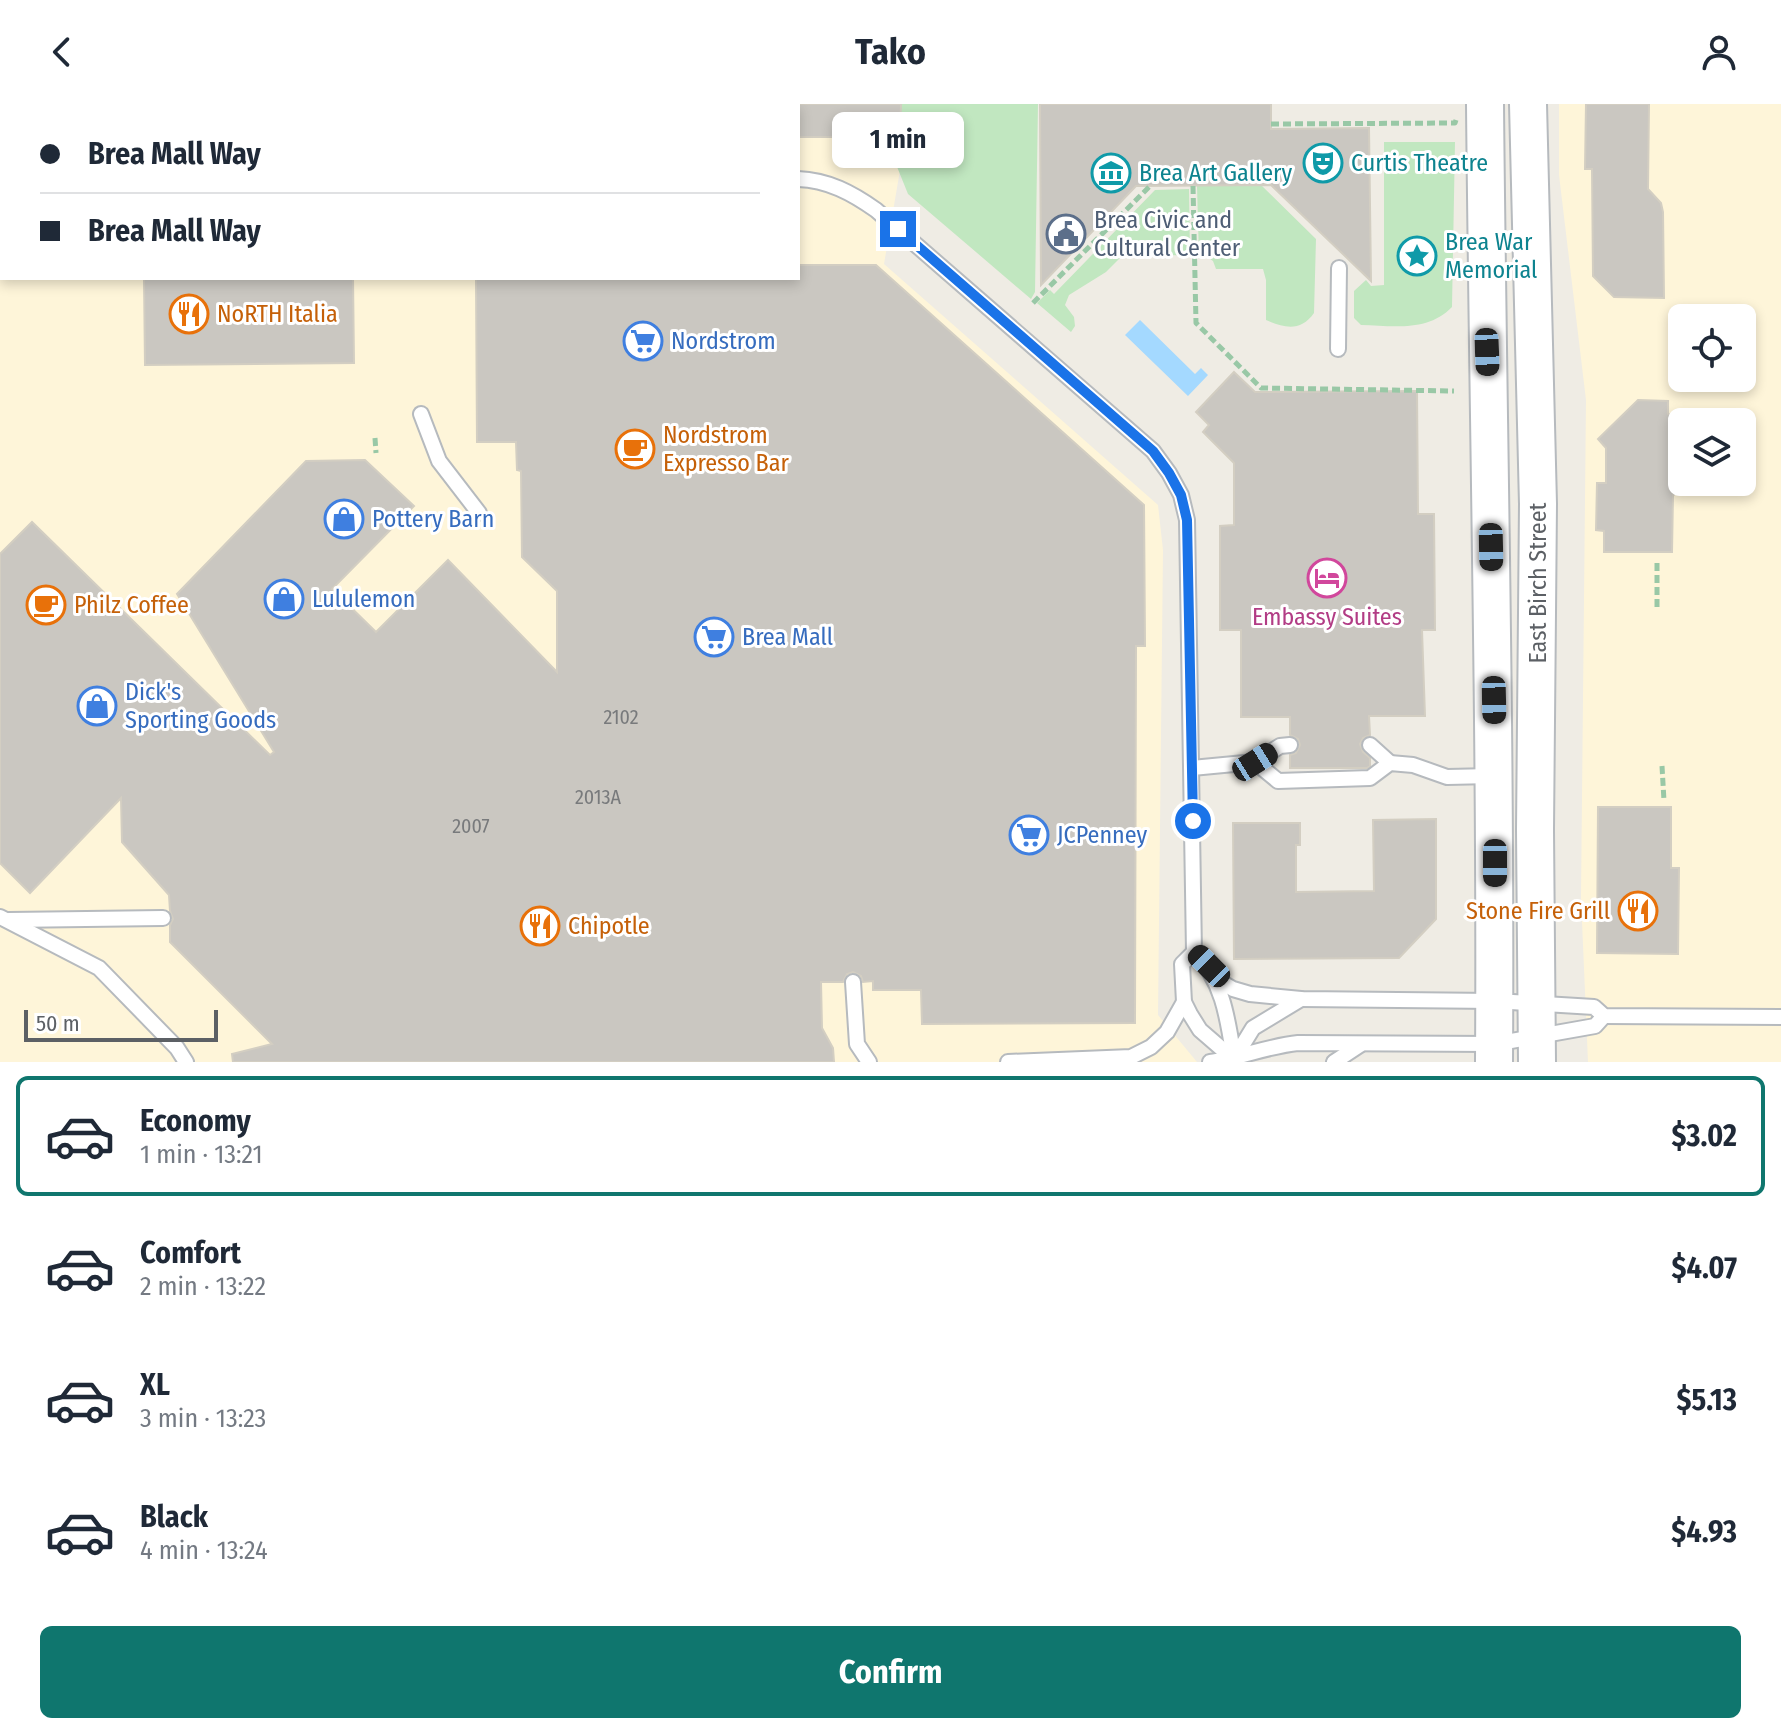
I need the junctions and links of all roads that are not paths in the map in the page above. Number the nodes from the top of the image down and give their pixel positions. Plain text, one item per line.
1 (1528, 104) edge
2 (1471, 109) edge
3 (800, 179) edge
4 (1339, 268) dead end
5 (1338, 349) dead end
6 (421, 414) dead end
7 (479, 513) dead end
8 (1290, 745) dead end
9 (1370, 745) dead end
10 (1255, 762) junction
11 (1390, 763) junction
12 (1192, 768) junction
13 (1495, 776) junction
14 (163, 918) dead end
15 (2, 919) edge
16 (1194, 952) junction
17 (1214, 978) junction
18 (853, 982) dead end
19 (1301, 999) junction
20 (1495, 1001) junction
21 (1184, 1002) junction
22 (1604, 1016) junction
23 (1781, 1017) edge
24 (1537, 1034) edge
25 (1361, 1045) junction
26 (1494, 1053) edge
27 (1135, 1059) edge
28 (1236, 1060) edge
29 (186, 1062) edge
30 (869, 1062) edge
31 (1008, 1062) edge
32 (1210, 1062) edge
33 (1334, 1062) edge

1 - 24 street, East Birch Street
2 - 13 street, East Birch Street
3 - 12 lane
4 - 5 lane
6 - 7 lane
8 - 10 lane
9 - 11 lane
10 - 11 lane
10 - 12 lane
11 - 13 lane
12 - 16 lane
13 - 20 street, East Birch Street
14 - 15 lane
15 - 29 lane
16 - 17 lane
16 - 21 lane
17 - 19 lane
17 - 28 lane
18 - 30 lane
19 - 20 lane
19 - 28 lane
20 - 24 lane
20 - 26 street, East Birch Street
21 - 27 lane
21 - 28 lane
22 - 23 lane
22 - 24 lane
22 - 24 lane
24 - 26 lane
25 - 26 lane
25 - 28 lane
25 - 33 lane
27 - 31 lane
28 - 32 lane

